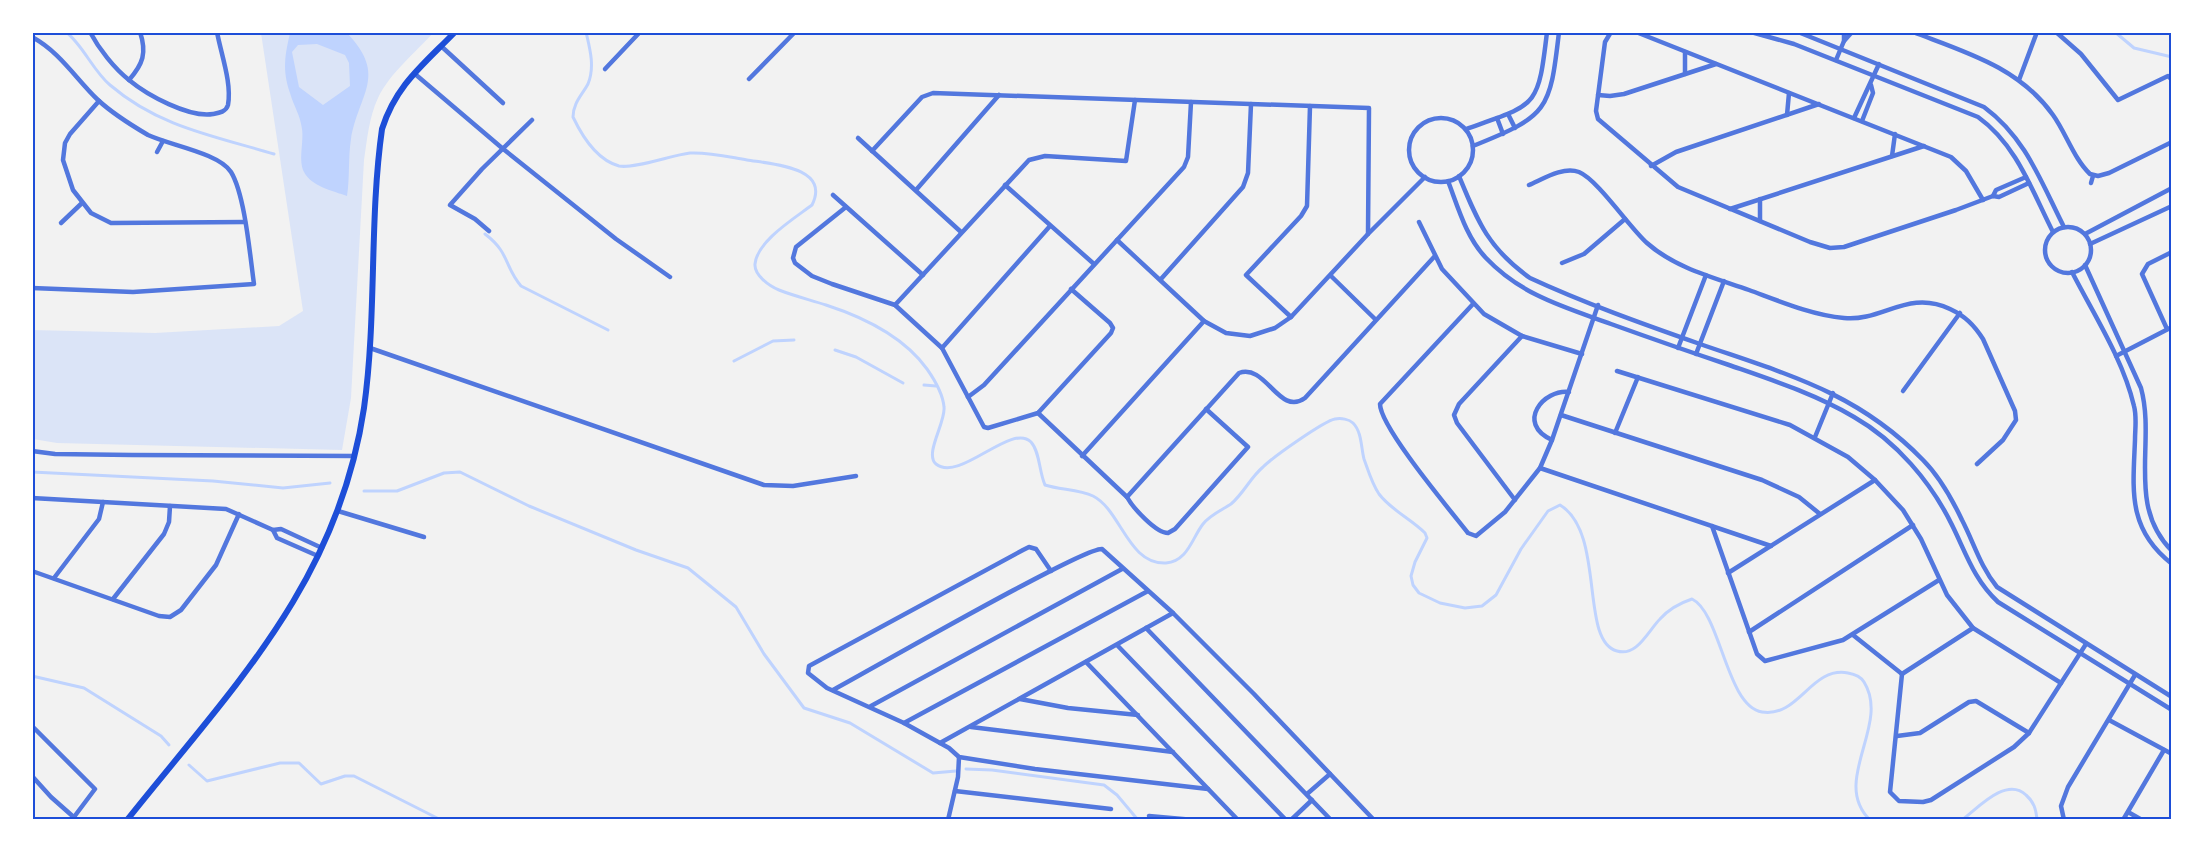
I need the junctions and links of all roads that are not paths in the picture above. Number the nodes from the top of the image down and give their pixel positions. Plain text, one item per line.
1 (90, 32) edge
2 (140, 32) edge
3 (217, 32) edge
4 (454, 32) edge
5 (640, 32) edge
6 (794, 32) edge
7 (1547, 32) edge
8 (1559, 32) edge
9 (1751, 32) edge
10 (1798, 32) edge
11 (1844, 32) edge
12 (1852, 32) edge
13 (1912, 32) edge
14 (2037, 32) edge
15 (2056, 32) edge
16 (1609, 33) edge
17 (1639, 33) edge
18 (32, 37) edge
19 (1844, 41) junction
20 (441, 46) junction
21 (1840, 49) junction
22 (1685, 52) junction
23 (1836, 60) junction
24 (1716, 64) junction
25 (1879, 64) junction
26 (605, 69) dead end
27 (415, 74) junction
28 (1685, 74) junction
29 (1875, 75) junction
30 (749, 79) dead end
31 (129, 80) junction
32 (2019, 80) junction
33 (2172, 80) edge
34 (1871, 85) junction
35 (1789, 93) junction
36 (998, 95) junction
37 (1598, 95) junction
38 (1135, 100) junction
39 (99, 102) junction
40 (1191, 102) junction
41 (503, 103) dead end
42 (1251, 104) junction
43 (1819, 104) junction
44 (1310, 106) junction
45 (1508, 114) junction
46 (1787, 115) junction
47 (1497, 118) junction
48 (1854, 118) junction
49 (532, 120) dead end
50 (1862, 121) junction
51 (1515, 128) junction
52 (1466, 129) junction
53 (1503, 134) junction
54 (1894, 134) junction
55 (858, 138) dead end
56 (163, 141) junction
57 (2172, 142) edge
58 (1473, 146) junction
59 (1925, 146) junction
60 (502, 148) junction
61 (872, 151) junction
62 (157, 152) dead end
63 (1892, 156) junction
64 (1651, 166) junction
65 (1459, 176) junction
66 (2093, 176) junction
67 (2026, 177) junction
68 (1425, 178) junction
69 (1448, 181) junction
70 (2091, 183) dead end
71 (1005, 184) junction
72 (1529, 184) dead end
73 (2029, 184) junction
74 (2172, 188) edge
75 (916, 190) junction
76 (833, 196) dead end
77 (1993, 196) junction
78 (1760, 199) junction
79 (1983, 200) junction
80 (82, 203) junction
81 (2172, 206) edge
82 (846, 207) junction
83 (1730, 209) junction
84 (1625, 219) junction
85 (1760, 221) junction
86 (245, 222) junction
87 (1419, 222) dead end
88 (61, 223) dead end
89 (1050, 226) junction
90 (2064, 227) junction
91 (489, 231) dead end
92 (961, 232) junction
93 (2053, 232) junction
94 (1368, 234) junction
95 (2085, 234) junction
96 (1117, 240) junction
97 (2090, 244) junction
98 (2172, 252) edge
99 (1434, 257) junction
100 (1562, 263) dead end
101 (1094, 264) junction
102 (2085, 265) junction
103 (2072, 272) junction
104 (923, 275) junction
105 (1706, 275) junction
106 (1331, 276) junction
107 (670, 277) dead end
108 (1161, 278) junction
109 (1724, 281) junction
110 (32, 288) edge
111 (1071, 289) junction
112 (1473, 304) junction
113 (895, 305) junction
114 (1598, 305) junction
115 (1960, 313) junction
116 (1291, 317) junction
117 (1594, 318) junction
118 (1375, 319) junction
119 (1204, 321) junction
120 (2169, 328) edge
121 (1522, 336) junction
122 (1682, 338) junction
123 (1700, 344) junction
124 (370, 348) junction
125 (942, 348) junction
126 (1678, 348) junction
127 (2125, 350) junction
128 (1582, 354) junction
129 (1696, 354) junction
130 (2116, 356) junction
131 (1617, 371) dead end
132 (1638, 377) junction
133 (1902, 391) dead end
134 (1569, 392) junction
135 (1833, 393) junction
136 (968, 397) junction
137 (1829, 403) junction
138 (1206, 409) junction
139 (1038, 413) junction
140 (1561, 415) junction
141 (1615, 433) junction
142 (1814, 437) junction
143 (1552, 440) junction
144 (32, 451) edge
145 (354, 456) junction
146 (1082, 456) junction
147 (1977, 464) dead end
148 (1540, 468) junction
149 (856, 476) dead end
150 (1875, 480) junction
151 (1127, 497) junction
152 (32, 498) edge
153 (1516, 500) junction
154 (103, 502) junction
155 (170, 506) junction
156 (338, 510) junction
157 (239, 514) junction
158 (1820, 514) junction
159 (1913, 525) junction
160 (1712, 526) junction
161 (273, 530) junction
162 (424, 537) dead end
163 (1771, 546) junction
164 (323, 548) junction
165 (2172, 551) edge
166 (319, 556) junction
167 (2172, 564) edge
168 (1122, 569) junction
169 (32, 571) edge
170 (1051, 571) junction
171 (1728, 573) junction
172 (54, 578) junction
173 (1939, 580) junction
174 (1148, 591) junction
175 (114, 599) junction
176 (1173, 613) junction
177 (1146, 628) junction
178 (1973, 628) junction
179 (1748, 632) junction
180 (1853, 635) junction
181 (2086, 644) junction
182 (1117, 645) junction
183 (2079, 654) junction
184 (1086, 662) junction
185 (1902, 674) junction
186 (2136, 675) junction
187 (2061, 683) junction
188 (2130, 685) junction
189 (833, 690) junction
190 (2172, 697) edge
191 (1020, 700) junction
192 (871, 706) junction
193 (2172, 710) edge
194 (1138, 715) junction
195 (2109, 720) junction
196 (904, 723) junction
197 (32, 726) edge
198 (970, 727) junction
199 (2029, 733) junction
200 (1897, 736) junction
201 (940, 743) junction
202 (2164, 750) junction
203 (1174, 752) junction
204 (2172, 754) edge
205 (959, 757) junction
206 (1330, 774) junction
207 (32, 776) edge
208 (1208, 789) junction
209 (955, 792) junction
210 (1307, 794) junction
211 (1312, 800) junction
212 (1111, 809) dead end
213 (2128, 812) junction
214 (1149, 816) dead end
215 (75, 818) edge
216 (127, 820) edge
217 (948, 820) edge
218 (1194, 820) edge
219 (1238, 820) edge
220 (1286, 820) edge
221 (1291, 820) edge
222 (1331, 820) edge
223 (1374, 820) edge
224 (2064, 820) edge
225 (2123, 820) edge
226 (2142, 820) edge

1 - 31 street
2 - 31 street
3 - 31 street
4 - 20 main road
5 - 26 street
6 - 30 street
7 - 45 street
8 - 51 street
9 - 23 street
10 - 21 street
11 - 19 street
12 - 19 street
13 - 32 street
14 - 32 street
15 - 33 street
16 - 37 street
17 - 22 street
18 - 39 street
19 - 21 street
20 - 27 main road
20 - 41 street
21 - 23 street
21 - 25 street
22 - 24 street
22 - 28 street
23 - 29 street
24 - 28 street
24 - 35 street
25 - 29 street
25 - 90 street
27 - 60 street
27 - 124 main road
28 - 37 street
29 - 34 street
29 - 67 street
32 - 66 street
34 - 48 street
34 - 50 street
35 - 43 street
35 - 46 street
36 - 38 street
36 - 61 street
36 - 75 street
37 - 64 street
38 - 40 street
38 - 71 street
39 - 56 street
39 - 80 street
40 - 42 street
40 - 96 street
42 - 44 street
42 - 108 street
43 - 46 street
43 - 48 street
44 - 94 street
44 - 116 street
45 - 47 street
45 - 51 street
46 - 64 street
47 - 52 street
47 - 53 street
48 - 50 street
49 - 60 street
50 - 54 street
51 - 53 street
52 - 58 street
52 - 68 street
53 - 58 street
54 - 59 street
54 - 63 street
55 - 61 street
56 - 62 street
56 - 86 street
57 - 66 street
58 - 65 street
59 - 63 street
59 - 79 street
60 - 91 street
60 - 107 street
61 - 75 street
63 - 78 street
64 - 83 street
65 - 69 street
65 - 114 street
66 - 70 street
67 - 73 street
67 - 77 street
68 - 69 street
68 - 94 street
69 - 117 street
71 - 89 street
71 - 92 street
72 - 84 street
73 - 77 street
73 - 93 street
74 - 95 street
75 - 92 street
76 - 82 street
77 - 79 street
78 - 83 street
78 - 85 street
79 - 85 street
80 - 86 street
80 - 88 street
81 - 97 street
82 - 104 street
82 - 113 street
83 - 85 street
84 - 100 street
84 - 105 street
86 - 110 street
87 - 99 street
89 - 101 street
89 - 125 street
90 - 93 street
90 - 95 street
92 - 104 street
93 - 103 street
94 - 106 street
95 - 97 street
96 - 101 street
96 - 108 street
97 - 102 street
98 - 120 street
99 - 112 street
99 - 118 street
101 - 111 street
102 - 103 street
102 - 127 street
103 - 130 street
104 - 113 street
105 - 109 street
105 - 122 street
106 - 116 street
106 - 118 street
108 - 119 street
109 - 115 street
109 - 123 street
111 - 136 street
111 - 139 street
112 - 121 street
112 - 153 street
113 - 125 street
114 - 117 street
114 - 122 street
115 - 133 street
115 - 147 street
116 - 119 street
117 - 126 street
117 - 128 street
118 - 138 street
119 - 146 street
120 - 127 street
121 - 128 street
121 - 153 street
122 - 123 street
122 - 126 street
123 - 129 street
123 - 135 street
124 - 145 main road
124 - 149 street
125 - 136 street
126 - 129 street
127 - 130 street
127 - 165 street
128 - 134 street
129 - 137 street
130 - 167 street
131 - 132 street
132 - 141 street
132 - 142 street
134 - 140 street
134 - 143 street
135 - 137 street
135 - 181 street
136 - 139 street
137 - 142 street
137 - 183 street
138 - 151 street
138 - 151 street
139 - 146 street
140 - 141 street
140 - 143 street
141 - 158 street
142 - 150 street
143 - 148 street
144 - 145 street
145 - 156 main road
146 - 151 street
148 - 153 street
148 - 160 street
150 - 158 street
150 - 159 street
152 - 154 street
154 - 155 street
154 - 172 street
155 - 157 street
155 - 175 street
156 - 162 street
156 - 164 main road
157 - 161 street
157 - 175 street
158 - 163 street
159 - 173 street
159 - 179 street
160 - 163 street
160 - 171 street
161 - 164 street
161 - 166 street
163 - 171 street
164 - 166 main road
166 - 216 main road
168 - 170 street
168 - 174 street
168 - 192 street
169 - 172 street
170 - 189 street
170 - 189 street
171 - 179 street
172 - 175 street
173 - 178 street
173 - 180 street
174 - 176 street
174 - 196 street
176 - 177 street
176 - 206 street
177 - 182 street
177 - 210 street
178 - 185 street
178 - 187 street
179 - 180 street
180 - 185 street
181 - 183 street
181 - 186 street
182 - 184 street
182 - 220 street
183 - 187 street
183 - 188 street
184 - 191 street
184 - 194 street
185 - 200 street
186 - 188 street
186 - 190 street
187 - 199 street
188 - 193 street
188 - 195 street
189 - 192 street
191 - 194 street
191 - 198 street
192 - 196 street
194 - 203 street
195 - 202 street
195 - 224 street
196 - 201 street
197 - 215 street
198 - 201 street
198 - 203 street
199 - 200 street
199 - 200 street
201 - 205 street
202 - 204 street
202 - 213 street
203 - 208 street
205 - 208 street
205 - 209 street
206 - 210 street
206 - 223 street
207 - 215 street
208 - 219 street
209 - 212 street
209 - 217 street
210 - 211 street
211 - 221 street
211 - 222 street
213 - 225 street
213 - 226 street
214 - 218 street

